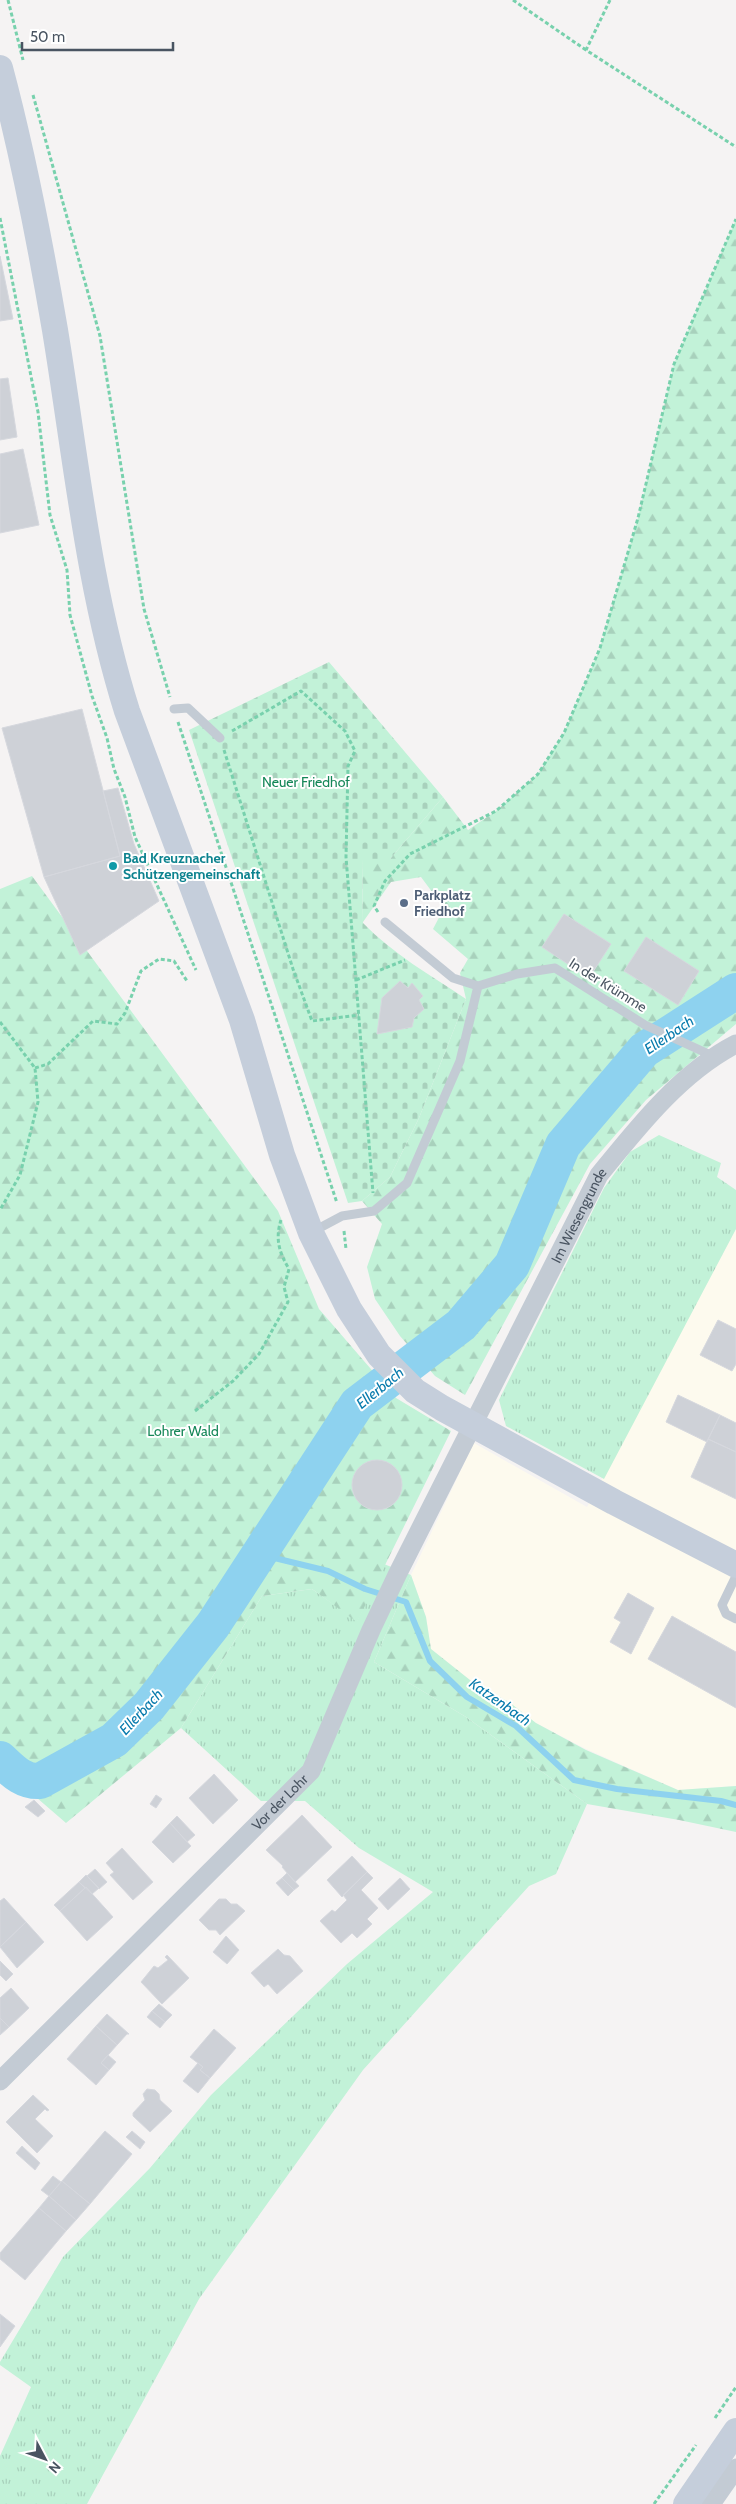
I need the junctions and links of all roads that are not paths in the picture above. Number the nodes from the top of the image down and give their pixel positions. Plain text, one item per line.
1 (13, 68) edge
2 (174, 709) road end
3 (220, 738) road end
4 (385, 922) road end
5 (478, 986) junction
6 (736, 1044) edge
7 (713, 1056) junction
8 (311, 1233) junction
9 (472, 1425) junction
10 (736, 1565) edge
11 (736, 1576) edge
12 (736, 1619) edge
13 (0, 2081) edge
14 (736, 2431) edge
15 (736, 2468) edge
16 (686, 2504) edge
17 (711, 2504) edge

1 - 8 main road
2 - 3 lane
4 - 5 lane
5 - 7 lane, In der Krümme
5 - 8 lane
6 - 7 street, Im Wiesengrunde
7 - 9 street, Im Wiesengrunde
8 - 9 main road
9 - 10 main road
9 - 13 street, Vor der Lohr
11 - 12 lane
14 - 16 main road
15 - 17 street

